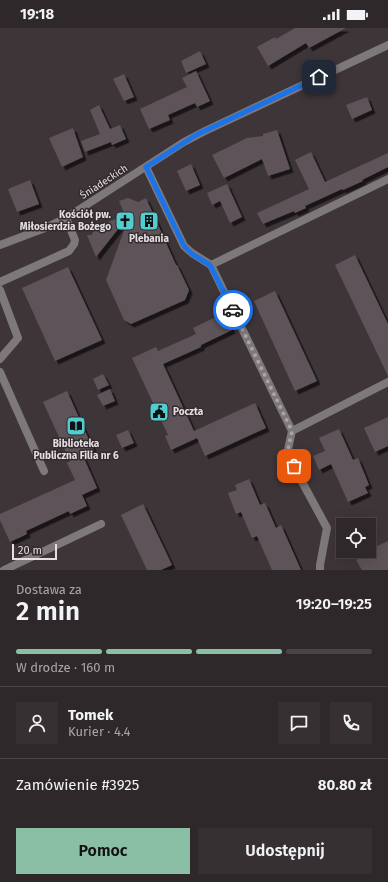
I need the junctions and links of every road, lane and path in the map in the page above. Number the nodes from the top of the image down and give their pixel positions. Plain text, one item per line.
1 (388, 45) edge
2 (146, 167) junction
3 (388, 179) edge
4 (66, 218) junction
5 (0, 245) edge
6 (210, 265) junction
7 (0, 282) edge
8 (0, 290) edge
9 (0, 359) edge
10 (0, 372) edge
11 (388, 382) edge
12 (292, 431) junction
13 (44, 471) dead end
14 (101, 524) dead end
15 (4, 570) edge
16 (320, 570) edge

1 - 2 street, Śniadeckich
2 - 4 street, Śniadeckich
2 - 6 street
3 - 6 street
4 - 5 street, Śniadeckich
4 - 7 street
6 - 12 street
8 - 9 street
10 - 13 street
11 - 12 street
12 - 16 street
14 - 15 street

